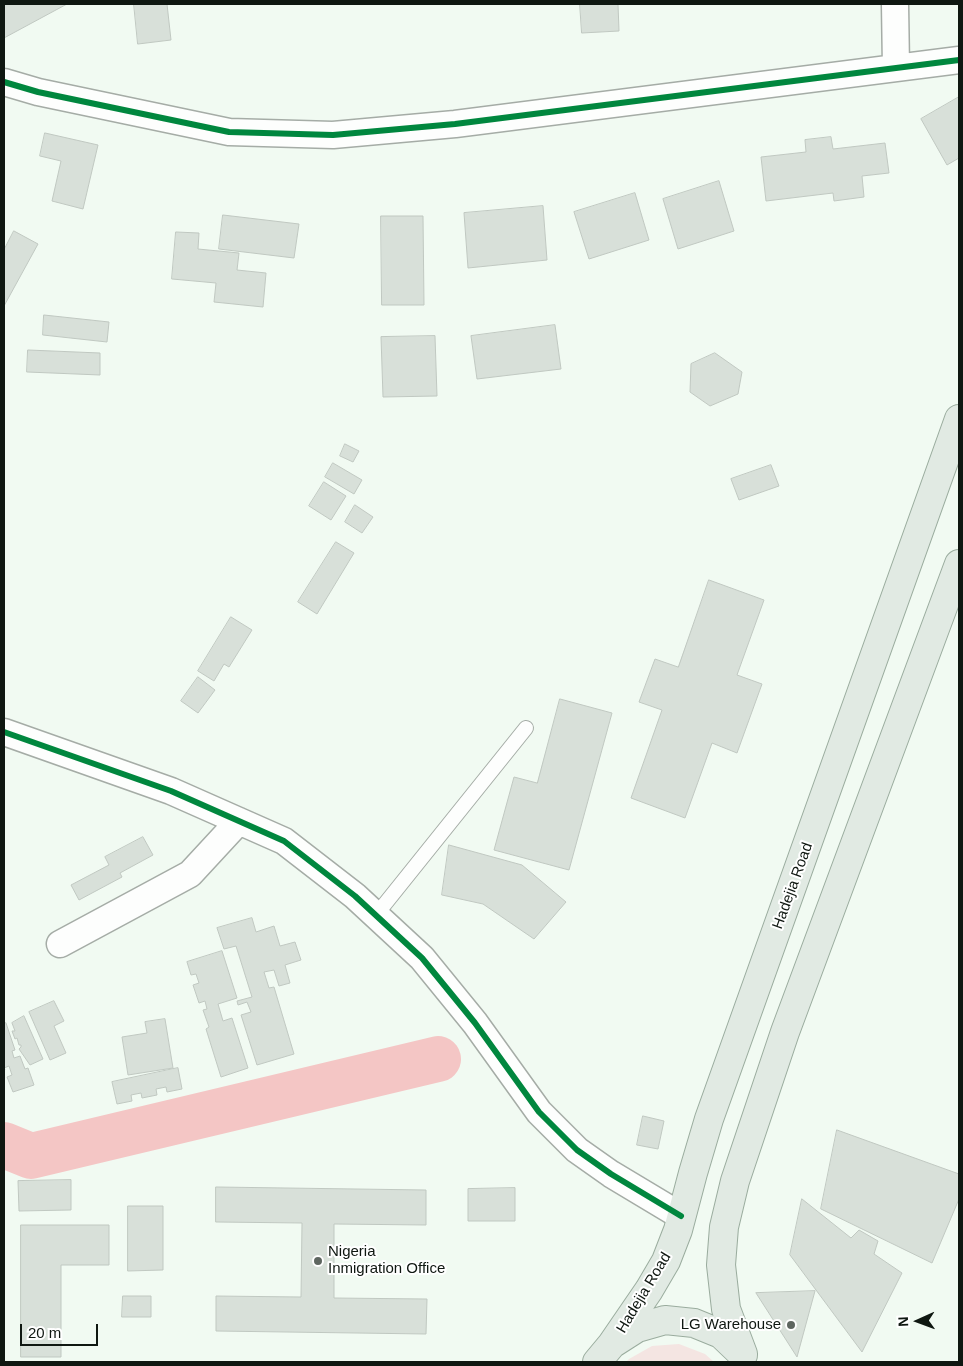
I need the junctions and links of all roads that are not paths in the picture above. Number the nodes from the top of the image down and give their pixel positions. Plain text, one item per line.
1 (896, 4) edge
2 (959, 60) edge
3 (896, 68) junction
4 (4, 82) edge
5 (959, 419) edge
6 (959, 564) edge
7 (526, 728) dead end
8 (4, 732) edge
9 (239, 821) junction
10 (376, 915) junction
11 (60, 944) dead end
12 (681, 1216) junction
13 (605, 1353) edge
14 (746, 1358) edge

1 - 3 street
2 - 3 street
3 - 4 street
5 - 12 main road, Hadejia Road
6 - 14 main road
7 - 10 lane
8 - 9 street
9 - 10 street
9 - 11 street
10 - 12 street
12 - 13 main road, Hadejia Road
13 - 14 main road

